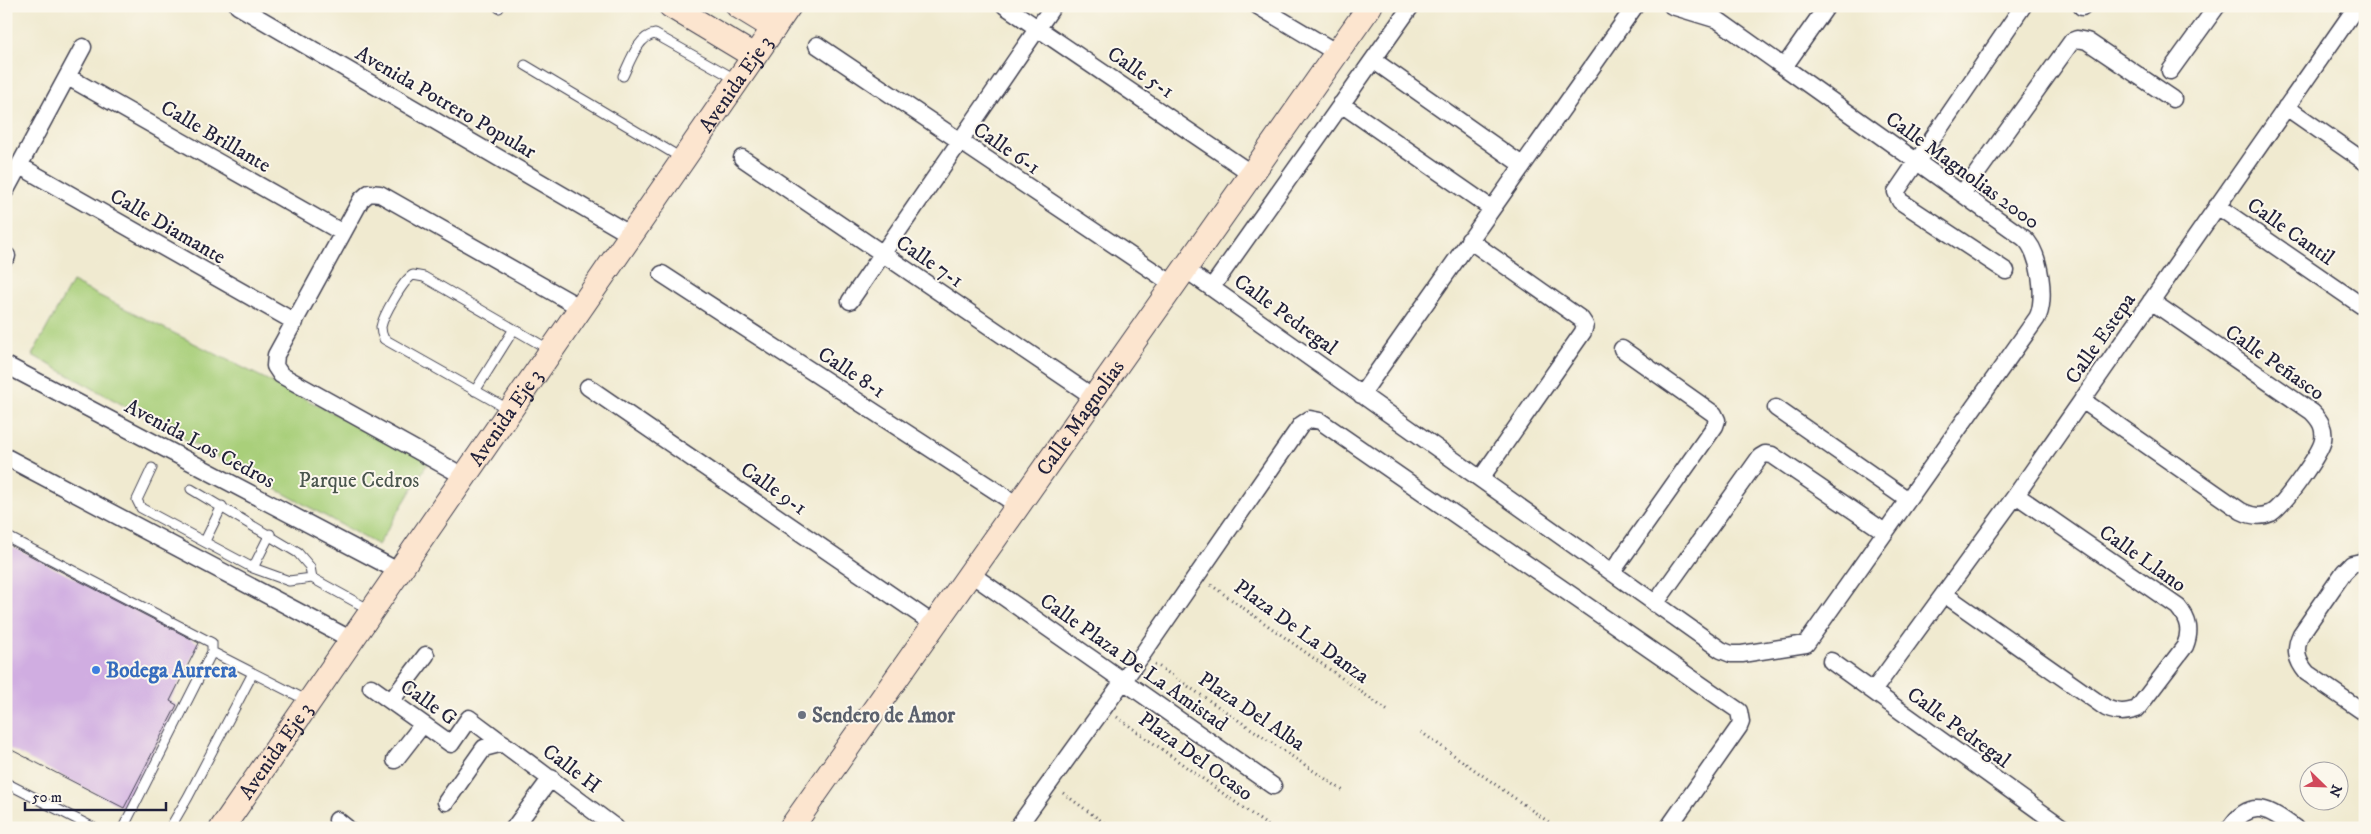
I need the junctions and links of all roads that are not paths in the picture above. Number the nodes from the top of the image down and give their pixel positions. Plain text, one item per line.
1 (238, 6) edge
2 (671, 6) edge
3 (738, 6) edge
4 (789, 6) edge
5 (1006, 6) edge
6 (1053, 6) edge
7 (1258, 6) edge
8 (1370, 6) edge
9 (1411, 6) edge
10 (1635, 6) edge
11 (1672, 6) edge
12 (1827, 6) edge
13 (2022, 6) edge
14 (2217, 6) edge
15 (2358, 6) edge
16 (2365, 11) edge
17 (774, 28) junction
18 (1038, 28) junction
19 (817, 45) dead end
20 (83, 47) dead end
21 (1337, 53) junction
22 (754, 56) junction
23 (1373, 60) junction
24 (525, 64) dead end
25 (1784, 67) junction
26 (2170, 71) dead end
27 (68, 76) junction
28 (623, 76) dead end
29 (738, 80) junction
30 (2172, 99) dead end
31 (1341, 104) junction
32 (2286, 107) junction
33 (958, 141) junction
34 (742, 158) dead end
35 (683, 159) junction
36 (1916, 161) junction
37 (2365, 162) edge
38 (1522, 165) junction
39 (20, 166) junction
40 (1252, 174) junction
41 (6, 190) edge
42 (1962, 194) junction
43 (2217, 206) junction
44 (1491, 208) junction
45 (343, 233) junction
46 (631, 235) junction
47 (1469, 240) junction
48 (882, 255) junction
49 (2006, 271) dead end
50 (662, 274) dead end
51 (1180, 277) junction
52 (1212, 287) junction
53 (850, 301) dead end
54 (2151, 301) junction
55 (581, 308) junction
56 (2365, 308) edge
57 (295, 322) junction
58 (514, 328) junction
59 (1622, 349) dead end
60 (552, 351) junction
61 (6, 365) edge
62 (588, 387) dead end
63 (475, 391) junction
64 (1361, 395) junction
65 (1095, 398) junction
66 (2082, 400) junction
67 (1776, 408) dead end
68 (510, 411) junction
69 (6, 457) edge
70 (152, 468) dead end
71 (465, 477) junction
72 (1481, 478) junction
73 (191, 489) dead end
74 (2016, 495) junction
75 (1908, 500) junction
76 (222, 506) junction
77 (1019, 506) junction
78 (1885, 532) junction
79 (270, 534) junction
80 (6, 536) edge
81 (205, 541) junction
82 (2364, 560) edge
83 (253, 568) junction
84 (400, 572) junction
85 (1612, 572) junction
86 (972, 574) junction
87 (312, 578) junction
88 (1944, 594) junction
89 (1655, 604) junction
90 (372, 612) junction
91 (935, 625) junction
92 (352, 640) junction
93 (212, 652) junction
94 (426, 655) dead end
95 (1831, 661) dead end
96 (253, 673) junction
97 (1124, 680) junction
98 (371, 687) dead end
99 (1873, 691) junction
100 (391, 701) junction
101 (309, 702) junction
102 (2365, 713) edge
103 (423, 724) junction
104 (503, 743) junction
105 (395, 760) dead end
106 (551, 778) junction
107 (6, 783) edge
108 (1273, 786) dead end
109 (446, 802) dead end
110 (599, 823) edge
111 (94, 828) edge
112 (123, 828) edge
113 (170, 828) edge
114 (222, 828) edge
115 (514, 828) edge
116 (616, 828) edge
117 (791, 828) edge
118 (1017, 828) edge
119 (1668, 828) edge
120 (2063, 828) edge
121 (2230, 828) edge
122 (2295, 828) edge

1 - 46 street, Avenida Potrero Popular
2 - 22 street
3 - 17 street
4 - 17 street, Avenida Eje 3
5 - 18 street, Calle 5-1
6 - 18 street
7 - 21 street
8 - 21 street, Calle Magnolias
9 - 23 street
10 - 38 street
11 - 25 street, Calle Magnolias 2000
12 - 25 street
13 - 36 street
14 - 26 street
15 - 16 street
15 - 32 street, Calle Estepa
17 - 22 street, Avenida Eje 3
18 - 33 street
18 - 40 street, Calle 5-1
19 - 33 street, Calle 6-1
20 - 27 street
21 - 40 street, Calle Magnolias
22 - 29 street, Avenida Eje 3
23 - 31 street
23 - 38 street
24 - 35 lane
25 - 36 street, Calle Magnolias 2000
27 - 39 street
27 - 45 street, Calle Brillante
28 - 29 lane
29 - 35 street, Avenida Eje 3
30 - 42 street
31 - 44 street
31 - 52 street
32 - 37 street
32 - 43 street, Calle Estepa
33 - 48 street
33 - 51 street, Calle 6-1
34 - 48 street, Calle 7-1
35 - 46 street, Avenida Eje 3
36 - 42 street, Calle Magnolias 2000
36 - 49 street
38 - 44 street
39 - 41 street
39 - 57 street, Calle Diamante
40 - 51 street, Calle Magnolias
42 - 75 street, Calle Magnolias 2000
43 - 54 street, Calle Estepa
43 - 56 street, Calle Cantil
44 - 47 street
45 - 55 street
45 - 57 street
46 - 55 street, Avenida Eje 3
47 - 64 street
47 - 72 street
48 - 53 street
48 - 65 street, Calle 7-1
50 - 77 street, Calle 8-1
51 - 52 street, Calle Pedregal
51 - 65 street, Calle Magnolias
52 - 64 street, Calle Pedregal
54 - 66 street, Calle Estepa
54 - 66 street, Calle Peñasco
55 - 60 street, Avenida Eje 3
57 - 71 street
58 - 60 lane
58 - 63 lane
58 - 63 lane
59 - 85 street
60 - 68 street, Avenida Eje 3
61 - 84 street, Avenida Los Cedros
62 - 91 street, Calle 9-1
63 - 68 lane
64 - 72 street, Calle Pedregal
65 - 77 street, Calle Magnolias
66 - 74 street, Calle Estepa
67 - 75 street
68 - 71 street, Avenida Eje 3
69 - 92 street
70 - 81 lane
71 - 84 street, Avenida Eje 3
72 - 85 street, Calle Pedregal
73 - 76 lane
74 - 88 street, Calle Estepa
74 - 88 street, Calle Llano
75 - 78 street, Calle Magnolias 2000
76 - 79 lane
76 - 81 lane
77 - 86 street, Calle Magnolias
78 - 89 street, Calle Magnolias 2000
78 - 89 street
79 - 83 lane
79 - 87 lane
80 - 93 lane
81 - 83 lane
82 - 102 street
83 - 87 lane
84 - 90 street, Avenida Eje 3
85 - 89 street
86 - 91 street, Calle Magnolias
86 - 97 street, Calle Plaza De La Amistad
87 - 90 lane
88 - 99 street, Calle Estepa
90 - 92 street, Avenida Eje 3
91 - 117 street, Calle Magnolias
92 - 101 street, Avenida Eje 3
93 - 96 lane
93 - 112 lane
94 - 100 street
95 - 99 street, Calle Pedregal
96 - 101 lane
96 - 113 lane
97 - 108 street, Calle Plaza De La Amistad
97 - 118 street
97 - 119 street
98 - 100 street, Calle G
99 - 120 street, Calle Pedregal
100 - 103 street, Calle G
101 - 114 street, Avenida Eje 3
103 - 104 street, Calle G
103 - 105 street
104 - 106 street, Calle H
104 - 109 street
106 - 110 street, Calle H
106 - 115 street
107 - 111 lane
110 - 116 street, Calle H
121 - 122 street

